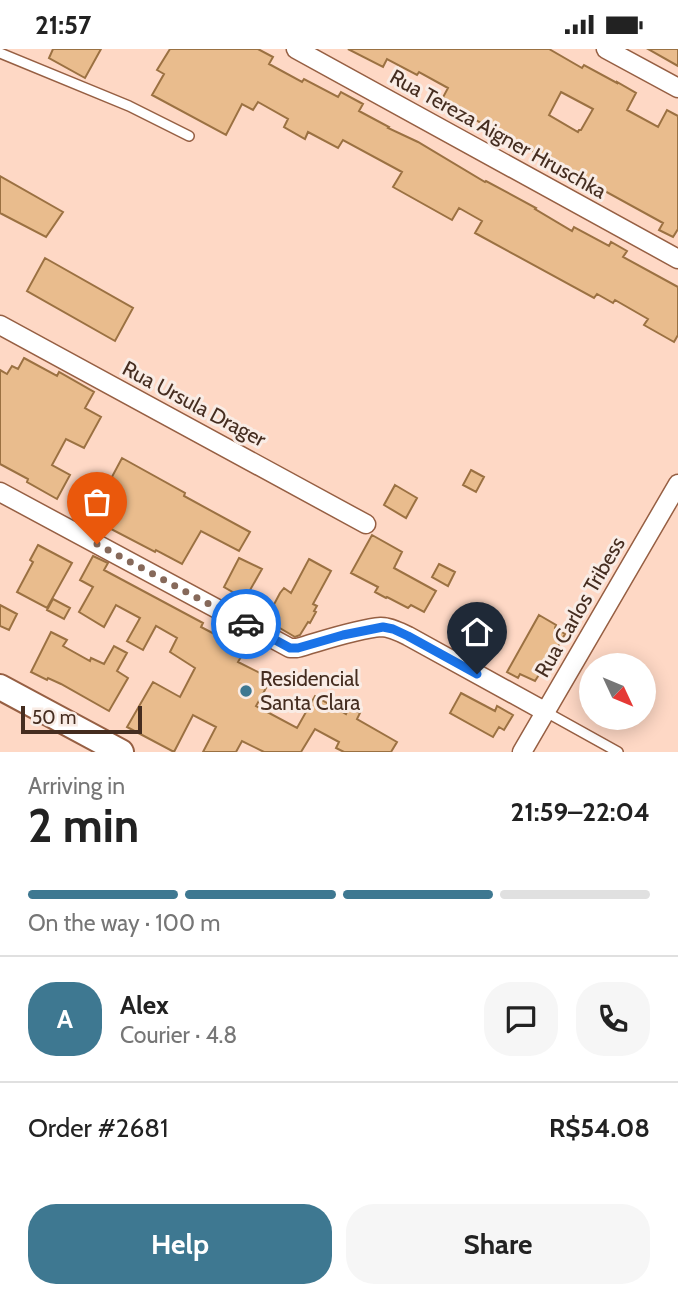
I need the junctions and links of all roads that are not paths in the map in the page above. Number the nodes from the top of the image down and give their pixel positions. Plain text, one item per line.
1 (296, 49) edge
2 (606, 49) edge
3 (0, 53) edge
4 (678, 88) edge
5 (189, 136) dead end
6 (678, 259) edge
7 (0, 324) edge
8 (678, 484) edge
9 (0, 492) edge
10 (366, 524) dead end
11 (0, 687) edge
12 (546, 712) junction
13 (121, 752) edge
14 (522, 752) edge
15 (618, 752) edge

1 - 6 street, Rua Tereza Aigner Hruschka
2 - 4 street
3 - 5 lane
7 - 10 street, Rua Ursula Drager
8 - 12 street, Rua Carlos Tribess
9 - 12 street
11 - 13 main road
12 - 14 street, Rua Carlos Tribess
12 - 15 lane

